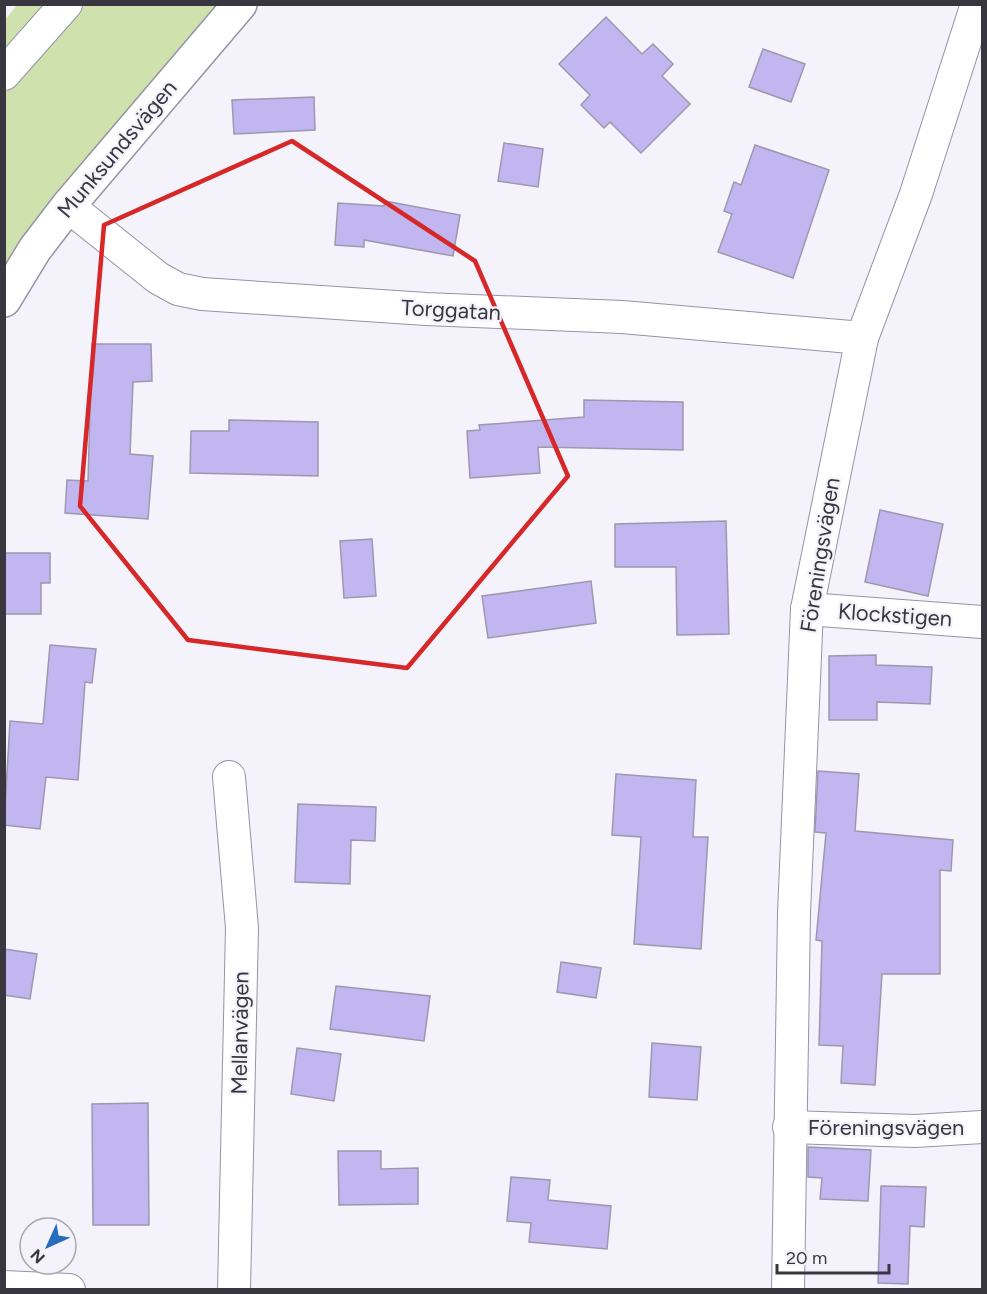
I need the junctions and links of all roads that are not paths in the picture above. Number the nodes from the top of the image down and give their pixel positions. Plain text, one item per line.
1 (66, 4) edge
2 (240, 4) edge
3 (977, 4) edge
4 (4, 74) edge
5 (68, 206) junction
6 (4, 300) edge
7 (862, 338) junction
8 (807, 609) junction
9 (982, 622) edge
10 (229, 777) dead end
11 (789, 1127) junction
12 (982, 1127) edge
13 (4, 1287) edge
14 (69, 1290) edge
15 (234, 1290) edge
16 (788, 1290) edge

1 - 4 street
2 - 5 street, Munksundsvägen
3 - 7 street, Föreningsvägen
5 - 6 street, Munksundsvägen
5 - 7 street, Torggatan
7 - 8 street, Föreningsvägen
8 - 9 street, Klockstigen
8 - 11 street, Föreningsvägen
10 - 15 street, Mellanvägen
11 - 12 street, Föreningsvägen
11 - 16 street, Föreningsvägen
13 - 14 street

